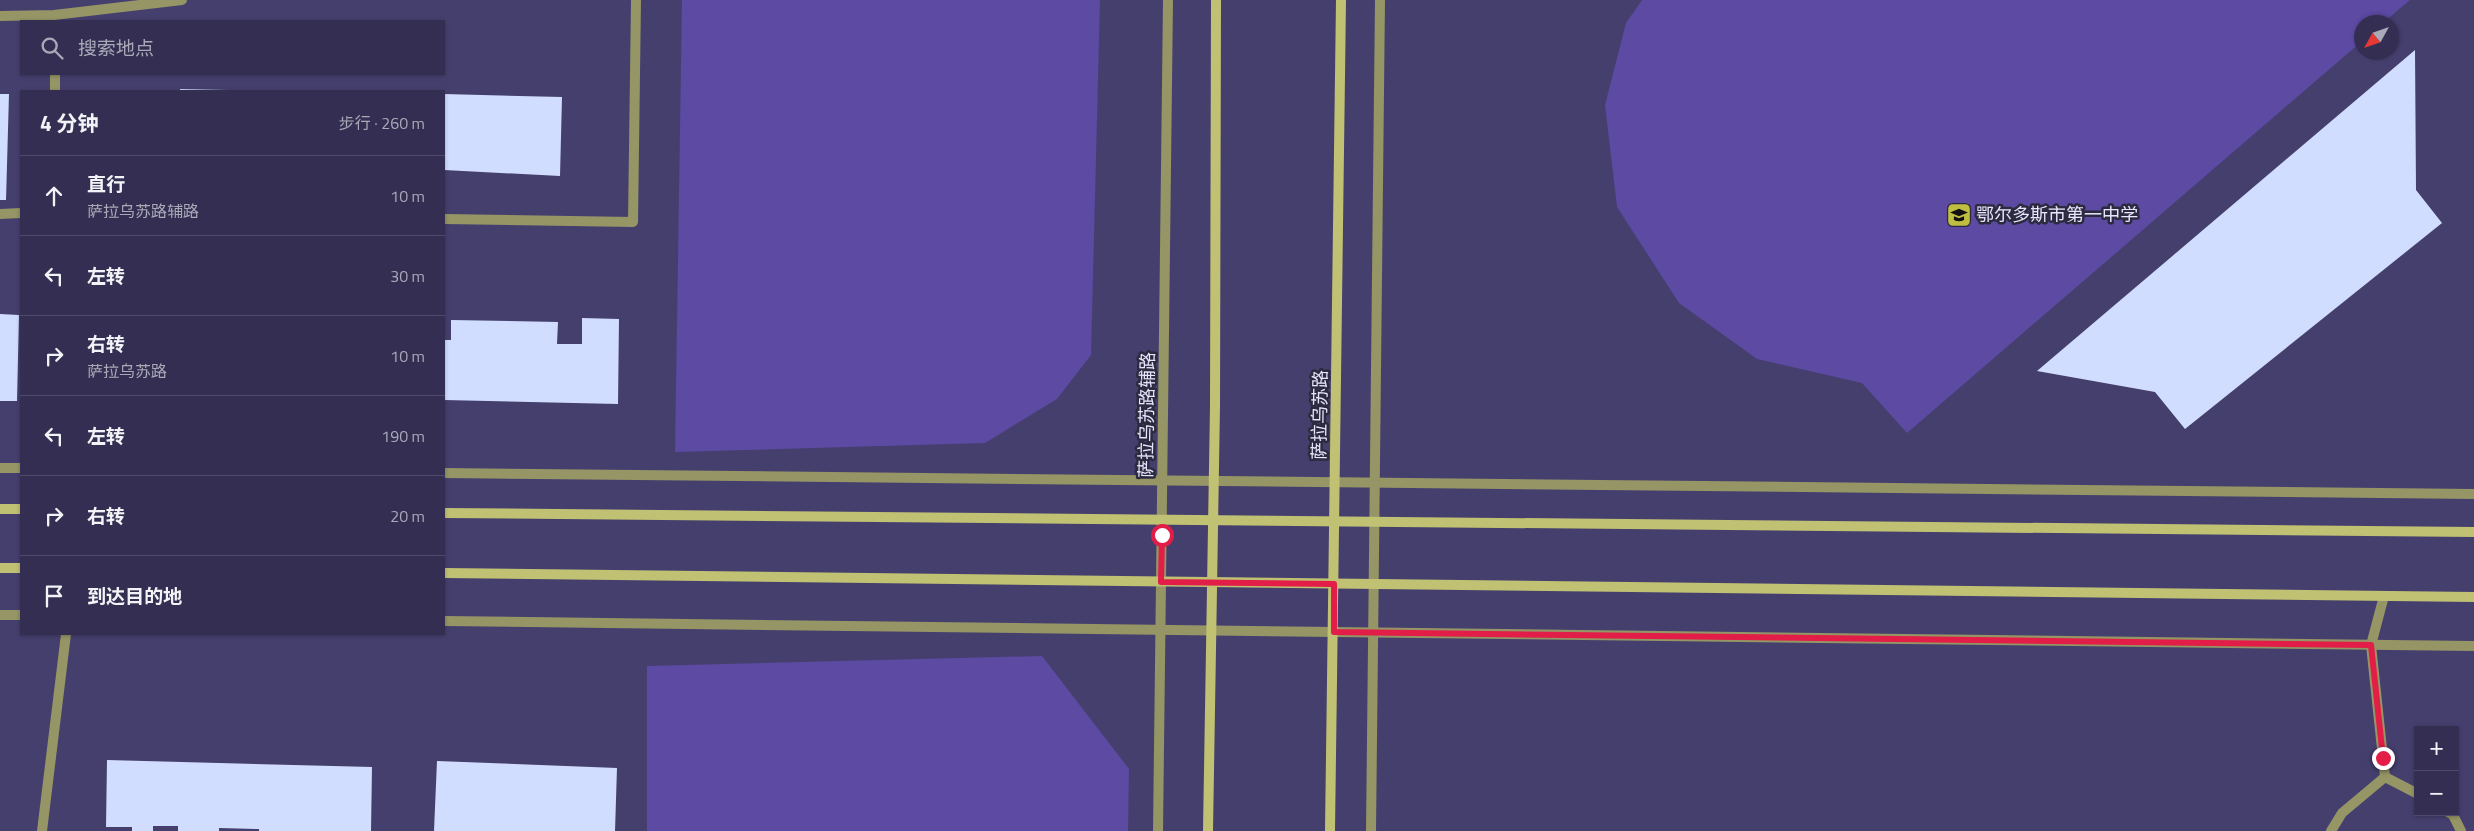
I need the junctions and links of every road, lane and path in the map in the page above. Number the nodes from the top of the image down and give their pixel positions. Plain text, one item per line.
1 (182, 0) edge
2 (636, 0) edge
3 (1168, 0) edge
4 (1216, 0) edge
5 (1341, 0) edge
6 (1380, 0) edge
7 (0, 16) edge
8 (54, 18) edge
9 (55, 75) edge
10 (55, 90) edge
11 (0, 214) edge
12 (20, 214) edge
13 (445, 219) edge
14 (0, 468) edge
15 (20, 468) edge
16 (445, 472) edge
17 (1162, 480) junction
18 (1214, 480) junction
19 (1335, 482) junction
20 (1375, 482) junction
21 (2474, 494) edge
22 (0, 508) edge
23 (20, 509) edge
24 (445, 513) edge
25 (1162, 520) junction
26 (1213, 520) junction
27 (1335, 521) junction
28 (1374, 522) junction
29 (2474, 532) edge
30 (0, 568) edge
31 (20, 568) edge
32 (445, 573) edge
33 (1161, 582) junction
34 (1212, 582) junction
35 (1334, 584) junction
36 (1374, 584) junction
37 (2384, 596) junction
38 (2474, 597) edge
39 (0, 615) edge
40 (20, 615) edge
41 (445, 621) edge
42 (1161, 630) junction
43 (1211, 630) junction
44 (1334, 632) junction
45 (1373, 633) junction
46 (66, 635) edge
47 (2371, 645) junction
48 (2474, 646) edge
49 (2385, 777) junction
50 (2414, 792) edge
51 (2454, 816) edge
52 (42, 831) edge
53 (1158, 831) edge
54 (1208, 831) edge
55 (1330, 831) edge
56 (1371, 831) edge
57 (2331, 831) edge
58 (2461, 831) edge

1 - 8 street
2 - 13 street
3 - 17 street, 萨拉乌苏路辅路
4 - 18 main road
5 - 19 main road, 萨拉乌苏路
6 - 20 street
7 - 8 street
9 - 10 street
11 - 12 street
14 - 15 street
16 - 17 street
17 - 18 street
17 - 25 street, 萨拉乌苏路辅路
18 - 19 street
18 - 26 main road
19 - 20 street
19 - 27 main road, 萨拉乌苏路
20 - 21 street
20 - 28 street
22 - 23 main road
24 - 25 main road
25 - 26 main road
25 - 33 street, 萨拉乌苏路辅路
26 - 27 main road
26 - 34 main road
27 - 28 main road
27 - 35 main road, 萨拉乌苏路
28 - 29 main road
28 - 36 street
30 - 31 main road
32 - 33 main road
33 - 34 main road
33 - 42 street, 萨拉乌苏路辅路
34 - 35 main road
34 - 43 main road
35 - 36 main road
35 - 44 main road, 萨拉乌苏路
36 - 37 main road
36 - 45 street
37 - 38 main road
37 - 47 street
39 - 40 street
41 - 42 street
42 - 43 street
42 - 53 street, 萨拉乌苏路辅路
43 - 44 street
43 - 54 main road
44 - 45 street
44 - 55 main road, 萨拉乌苏路
45 - 47 street
45 - 56 street
46 - 52 street
47 - 48 street
47 - 49 street
49 - 50 street
49 - 57 street
51 - 58 street

